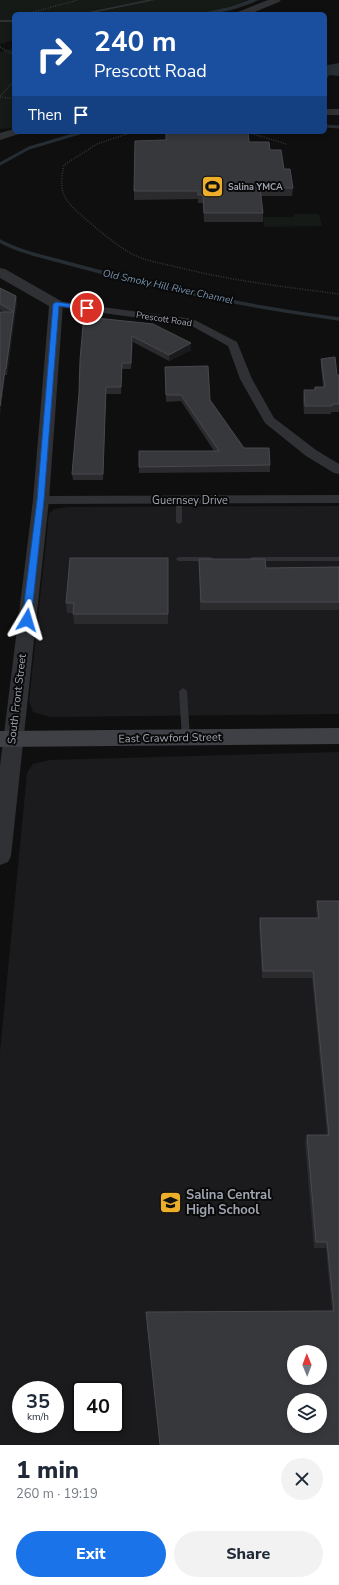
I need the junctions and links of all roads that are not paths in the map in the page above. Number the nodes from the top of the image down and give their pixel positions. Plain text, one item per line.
1 (153, 0) edge
2 (276, 0) edge
3 (91, 12) edge
4 (246, 12) edge
5 (0, 21) edge
6 (12, 21) edge
7 (327, 112) edge
8 (339, 112) edge
9 (12, 133) edge
10 (1, 136) edge
11 (0, 272) edge
12 (56, 304) junction
13 (339, 470) edge
14 (339, 499) edge
15 (41, 500) junction
16 (179, 500) junction
17 (179, 522) dead end
18 (180, 559) dead end
19 (220, 559) edge
20 (244, 559) edge
21 (339, 559) edge
22 (184, 691) dead end
23 (339, 736) edge
24 (186, 738) junction
25 (6, 739) edge
26 (0, 856) edge

1 - 3 lane
2 - 4 street
5 - 6 lane
7 - 8 street
9 - 10 street
11 - 12 street, Prescott Road
12 - 13 street, Prescott Road
12 - 15 street, South Front Street
14 - 16 street, Guernsey Drive
15 - 16 street, Guernsey Drive
15 - 25 street, South Front Street
16 - 17 lane
18 - 19 lane
20 - 21 lane
22 - 24 lane
23 - 24 main road, East Crawford Street
24 - 25 main road, East Crawford Street
25 - 26 street, South Front Street

